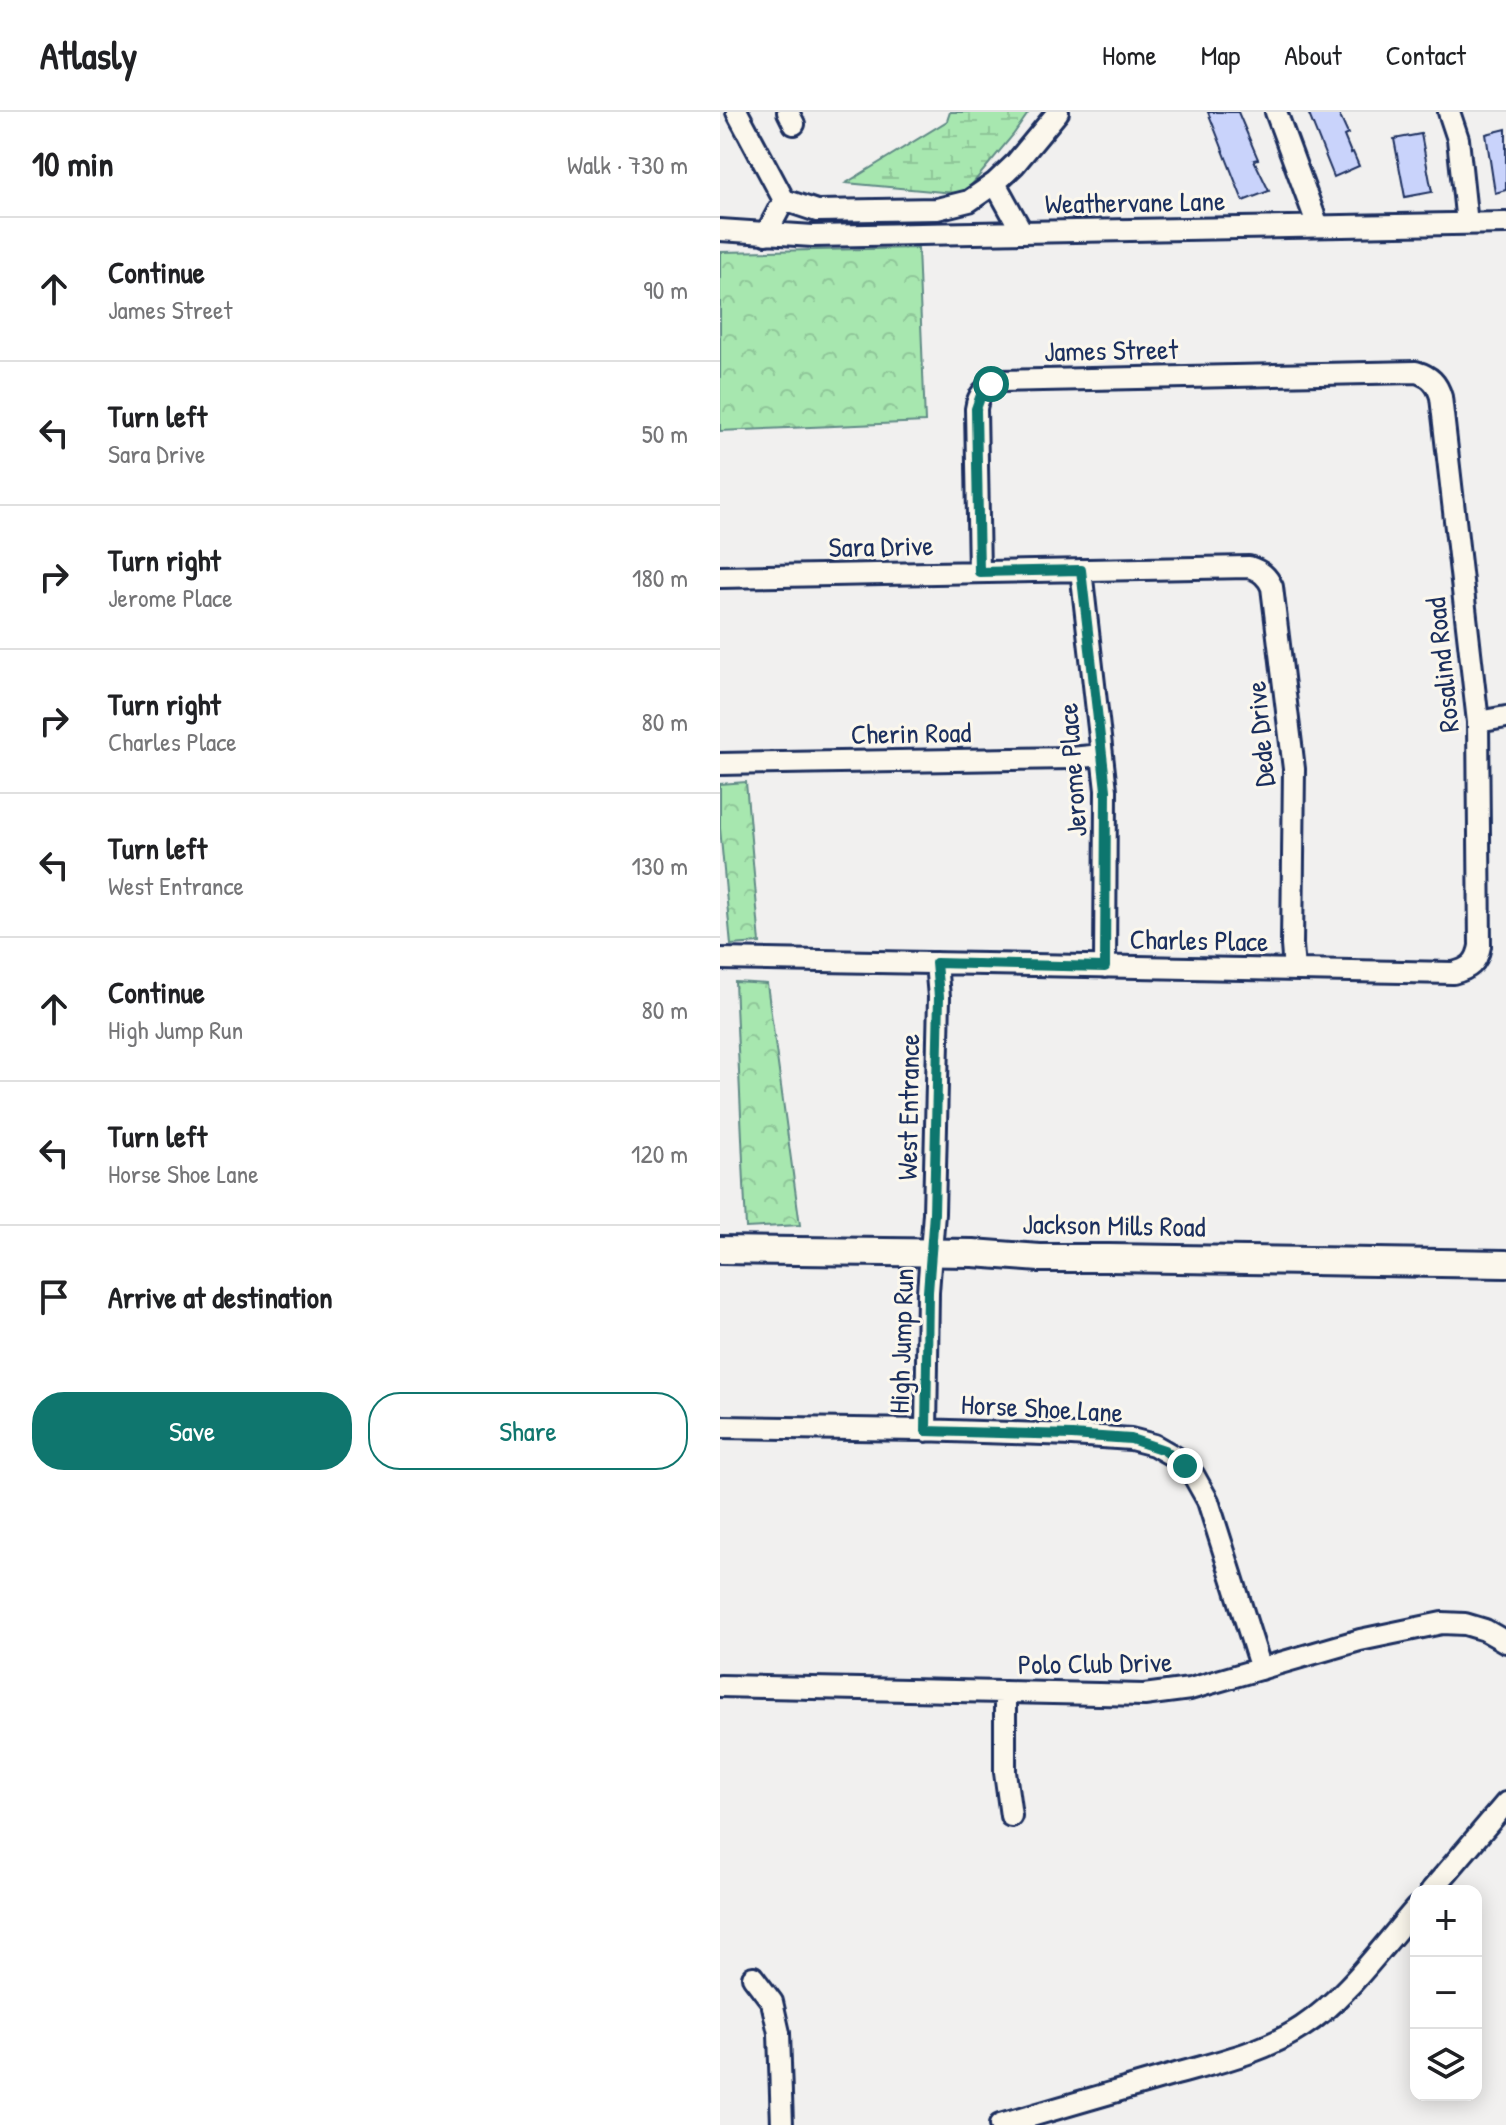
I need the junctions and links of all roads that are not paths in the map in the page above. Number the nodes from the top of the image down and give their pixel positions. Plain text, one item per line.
1 (737, 112) edge
2 (1058, 112) edge
3 (1276, 112) edge
4 (1449, 112) edge
5 (995, 183) junction
6 (784, 200) junction
7 (1506, 223) edge
8 (1467, 224) junction
9 (1318, 226) junction
10 (720, 230) edge
11 (1022, 232) junction
12 (766, 234) junction
13 (1426, 375) joint
14 (1187, 568) joint
15 (1081, 570) junction
16 (979, 572) junction
17 (720, 577) edge
18 (1506, 717) edge
19 (1478, 722) junction
20 (1102, 755) junction
21 (720, 764) edge
22 (1478, 956) joint
23 (720, 959) edge
24 (936, 963) junction
25 (1105, 967) junction
26 (1294, 970) junction
27 (720, 1250) edge
28 (932, 1253) junction
29 (1506, 1264) edge
30 (720, 1427) edge
31 (926, 1431) junction
32 (1506, 1642) edge
33 (1261, 1669) junction
34 (720, 1686) edge
35 (1005, 1692) junction
36 (1506, 1803) edge
37 (1011, 1816) dead end
38 (1436, 1885) edge
39 (1410, 1915) edge
40 (753, 1977) dead end
41 (782, 2125) edge
42 (1000, 2125) edge

1 - 6 street
2 - 5 street, Weathervane Lane
3 - 9 street
4 - 8 street
5 - 6 street, Weathervane Lane
5 - 11 street
6 - 12 street
7 - 8 street, Weathervane Lane
8 - 9 street, Weathervane Lane
9 - 11 street, Weathervane Lane
10 - 12 street, Weathervane Lane
11 - 12 street, Weathervane Lane
13 - 16 street, James Street
13 - 19 street, Rosalind Road
14 - 15 street, Sara Drive
14 - 26 street, Dede Drive
15 - 16 street, Sara Drive
15 - 20 street, Jerome Place
16 - 17 street, Sara Drive
18 - 19 street
19 - 22 street, Rosalind Road
20 - 21 street, Cherin Road
20 - 25 street, Jerome Place
22 - 26 street, Charles Place
23 - 24 street, Charles Place
24 - 25 street, Charles Place
24 - 28 street, West Entrance
25 - 26 street, Charles Place
27 - 28 main road, Jackson Mills Road
28 - 29 main road, Jackson Mills Road
28 - 31 street, High Jump Run
30 - 31 street, Horse Shoe Lane
31 - 33 street, Horse Shoe Lane
32 - 33 street, Polo Club Drive
33 - 35 street, Polo Club Drive
34 - 35 street, Polo Club Drive
35 - 37 street
36 - 38 street
39 - 42 street
40 - 41 street

